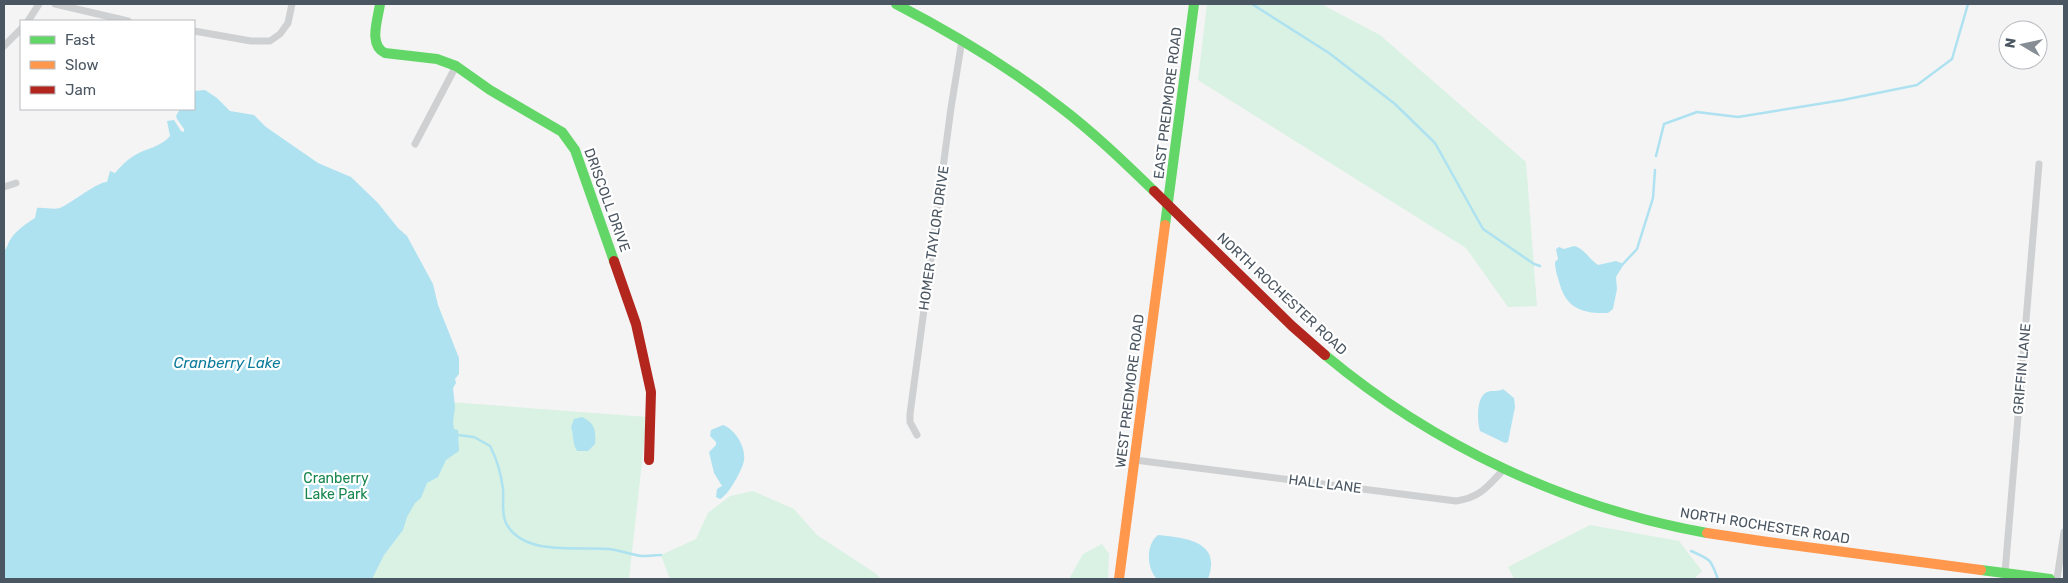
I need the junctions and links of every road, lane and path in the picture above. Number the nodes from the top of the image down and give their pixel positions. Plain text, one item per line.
1 (39, 4) edge
2 (55, 4) edge
3 (292, 4) edge
4 (380, 4) edge
5 (896, 4) edge
6 (1194, 4) edge
7 (29, 20) edge
8 (124, 20) edge
9 (195, 31) edge
10 (20, 32) edge
11 (962, 40) junction
12 (4, 46) edge
13 (456, 66) junction
14 (415, 144) dead end
15 (2038, 164) dead end
16 (16, 183) dead end
17 (4, 187) edge
18 (1168, 206) junction
19 (917, 435) dead end
20 (649, 460) dead end
21 (1135, 460) junction
22 (1504, 469) junction
23 (2064, 532) edge
24 (2005, 573) junction
25 (1118, 579) edge
26 (2050, 579) edge
27 (2057, 579) edge

1 - 7 street
2 - 8 street
3 - 9 street
4 - 13 main road, DRISCOLL DRIVE
5 - 11 main road, NORTH ROCHESTER ROAD
6 - 18 main road, EAST PREDMORE ROAD
10 - 12 street
11 - 18 main road, NORTH ROCHESTER ROAD
11 - 19 street, HOMER TAYLOR DRIVE
13 - 14 street
13 - 20 main road, DRISCOLL DRIVE
15 - 24 street, GRIFFIN LANE
16 - 17 street
18 - 21 main road, WEST PREDMORE ROAD
18 - 22 main road, NORTH ROCHESTER ROAD
21 - 22 street, HALL LANE
21 - 25 main road, WEST PREDMORE ROAD
22 - 24 main road, NORTH ROCHESTER ROAD
23 - 27 street
24 - 26 main road, NORTH ROCHESTER ROAD

